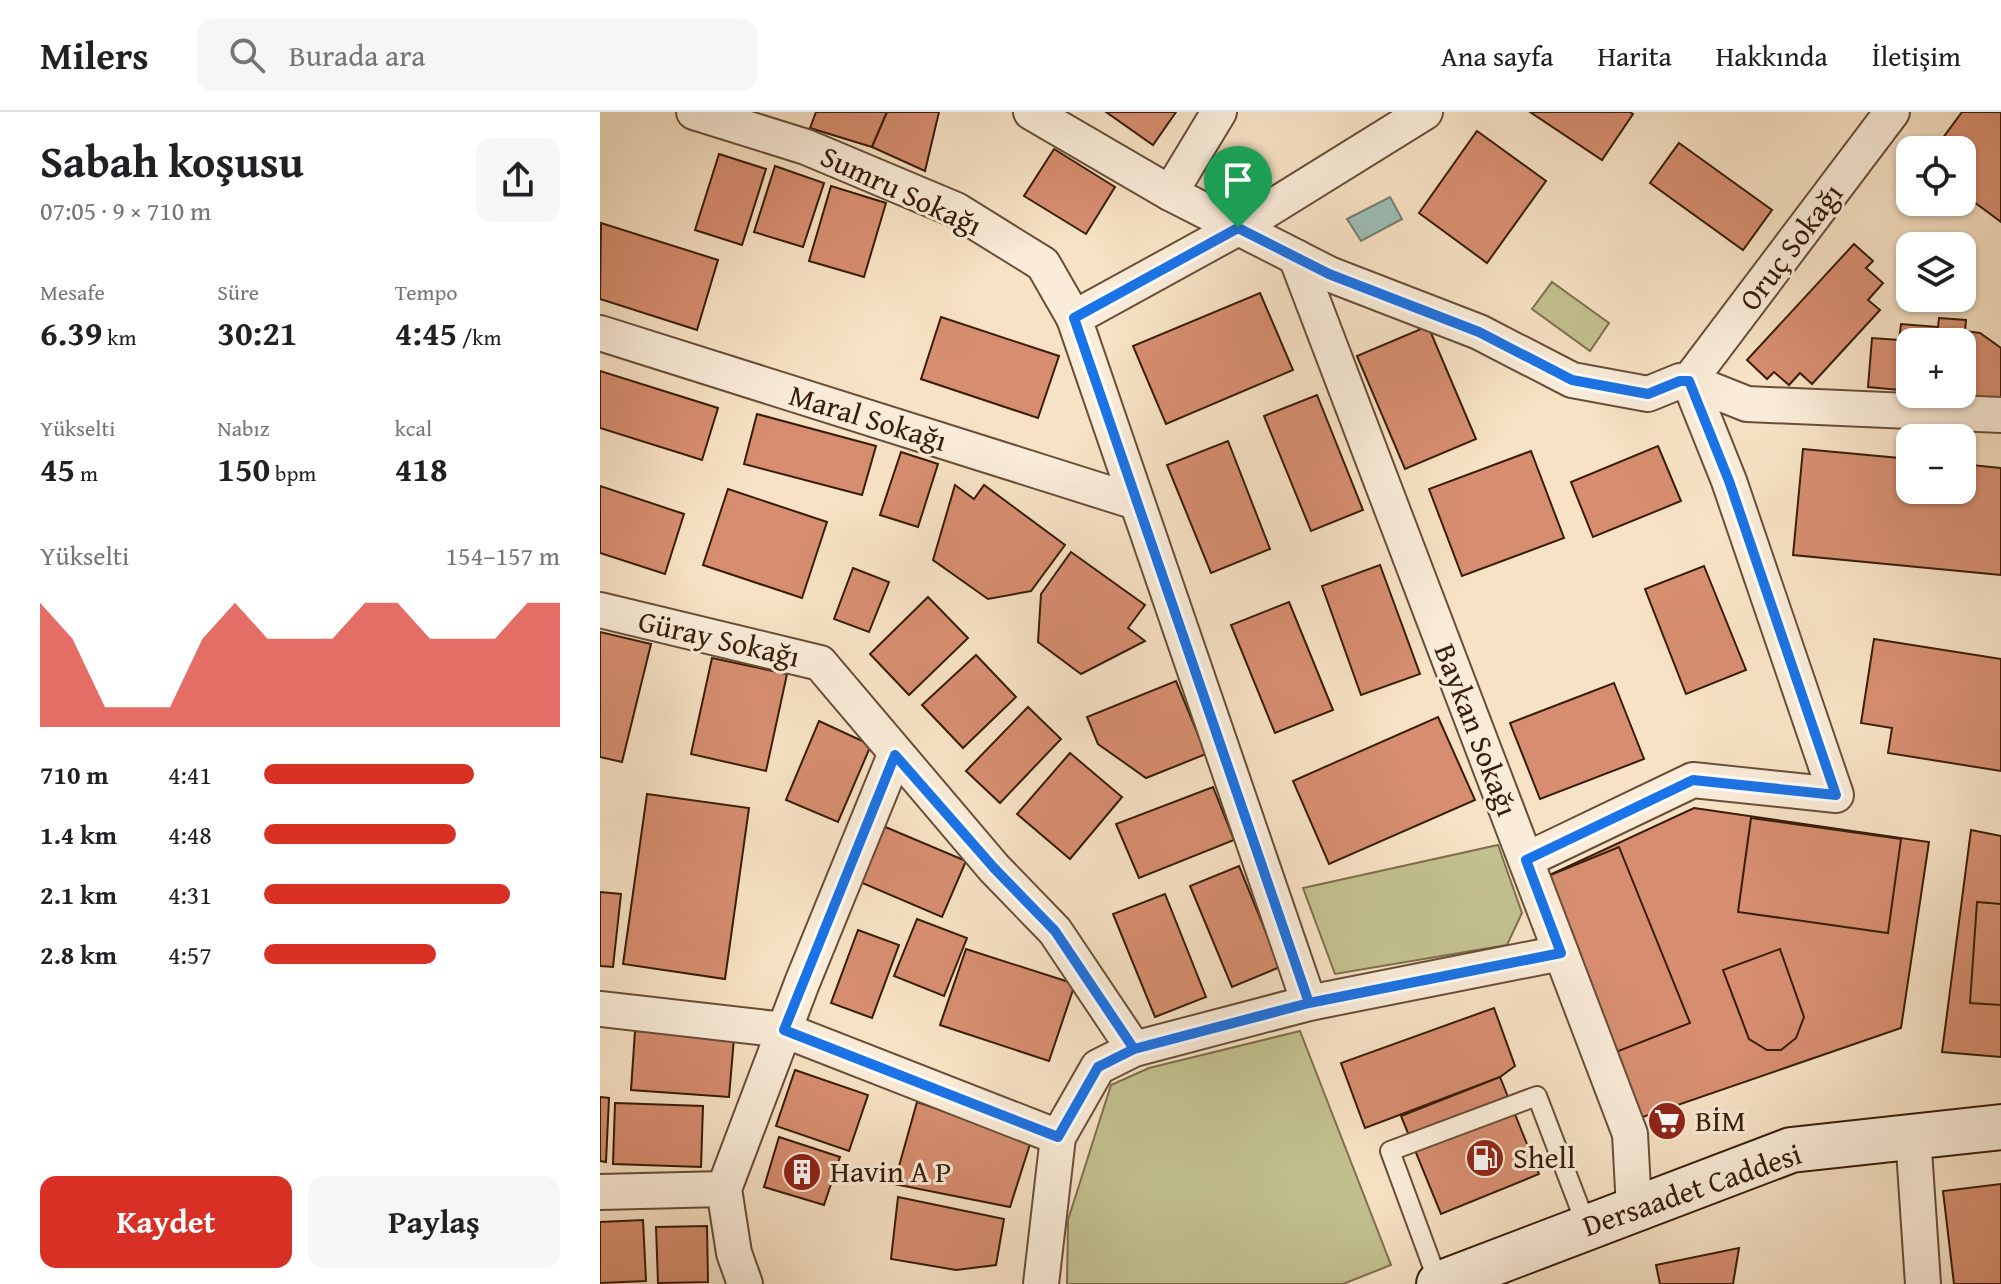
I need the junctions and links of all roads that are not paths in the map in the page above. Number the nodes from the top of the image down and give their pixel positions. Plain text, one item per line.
1 (694, 112) edge
2 (1031, 112) edge
3 (1219, 112) edge
4 (1425, 112) edge
5 (1892, 112) edge
6 (1170, 193) junction
7 (1238, 228) junction
8 (1296, 257) junction
9 (1074, 318) junction
10 (600, 333) edge
11 (1689, 381) junction
12 (2001, 415) edge
13 (1136, 502) junction
14 (600, 610) edge
15 (895, 755) junction
16 (1526, 860) junction
17 (1561, 953) junction
18 (1309, 1003) junction
19 (600, 1009) edge
20 (784, 1030) junction
21 (1134, 1049) junction
22 (2001, 1127) edge
23 (1913, 1135) junction
24 (1058, 1137) junction
25 (724, 1189) junction
26 (600, 1192) edge
27 (1634, 1208) junction
28 (1587, 1227) junction
29 (745, 1284) edge
30 (1041, 1284) edge
31 (1439, 1284) edge
32 (1923, 1284) edge

1 - 9 street, Sumru Sokağı
2 - 6 street
3 - 6 street
4 - 7 street
5 - 11 street, Oruç Sokağı
6 - 7 street
7 - 8 street
7 - 9 street
8 - 11 street
8 - 16 street, Baykan Sokağı
9 - 13 street, Sumru Sokağı
10 - 13 street, Maral Sokağı
11 - 12 street
11 - 16 street
13 - 18 street, Sumru Sokağı
14 - 15 street, Güray Sokağı
15 - 20 street
15 - 21 street, Güray Sokağı
16 - 17 street, Baykan Sokağı
17 - 18 street
17 - 27 street, Baykan Sokağı
18 - 21 street
19 - 20 street
20 - 24 street
20 - 25 street
21 - 24 street
22 - 23 main road, Dersaadet Caddesi
23 - 27 main road, Dersaadet Caddesi
23 - 32 street
24 - 30 street
25 - 26 street
25 - 29 street
27 - 28 main road, Dersaadet Caddesi
28 - 31 main road, Dersaadet Caddesi
28 - 31 lane

